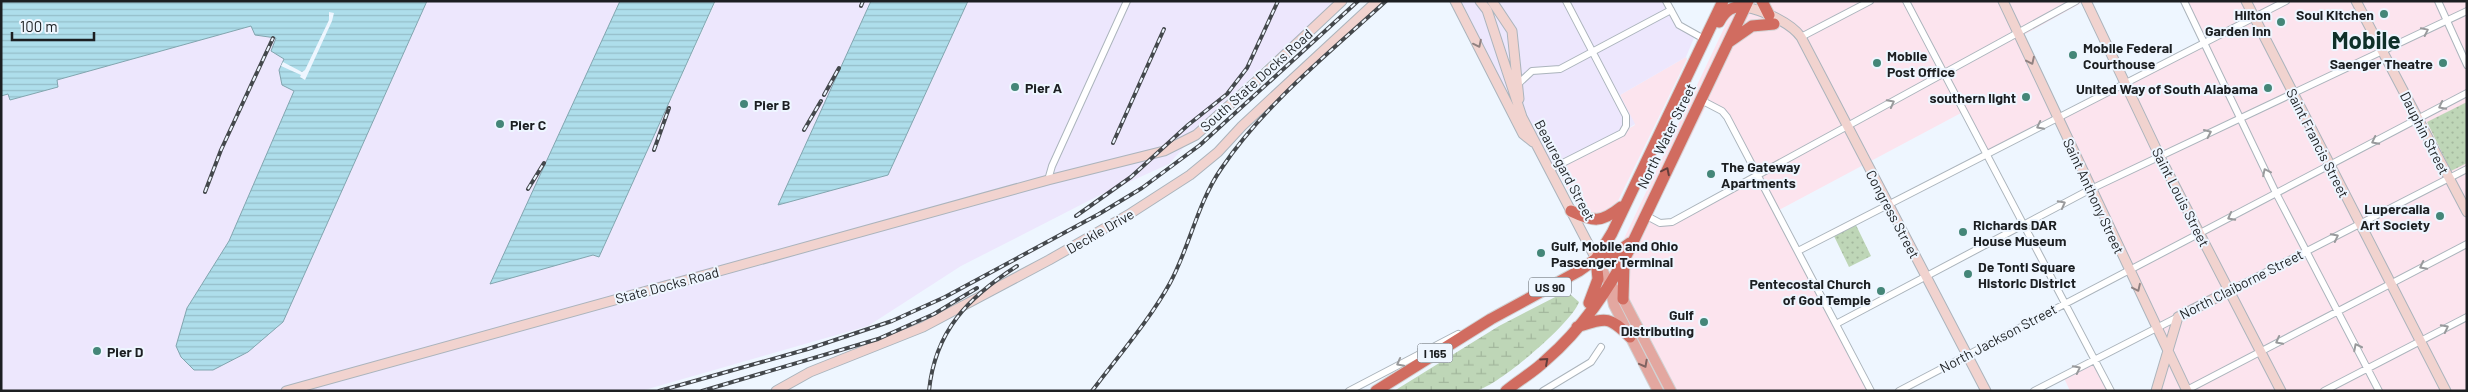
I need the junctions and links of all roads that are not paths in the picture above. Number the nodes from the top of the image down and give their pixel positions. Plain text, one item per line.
1 (1127, 1) edge
2 (1342, 1) edge
3 (1377, 1) edge
4 (1455, 1) edge
5 (1480, 1) edge
6 (1492, 1) edge
7 (1566, 1) edge
8 (1666, 1) edge
9 (1723, 1) edge
10 (1762, 1) edge
11 (1870, 1) edge
12 (1906, 1) edge
13 (2003, 1) edge
14 (2076, 1) edge
15 (2086, 1) edge
16 (2184, 1) edge
17 (2246, 1) edge
18 (2286, 1) edge
19 (2356, 1) edge
20 (2438, 1) edge
21 (1744, 3) edge
22 (1671, 10) junction
23 (2467, 11) edge
24 (2254, 18) junction
25 (1771, 20) junction
26 (2446, 20) junction
27 (2018, 33) junction
28 (1801, 38) junction
29 (1704, 39) junction
30 (1728, 43) junction
31 (2204, 43) junction
32 (1592, 51) junction
33 (2383, 51) junction
34 (2467, 65) edge
35 (1944, 74) junction
36 (1683, 82) junction
37 (2125, 83) junction
38 (1518, 84) junction
39 (2293, 93) junction
40 (2467, 94) edge
41 (1701, 100) junction
42 (1522, 117) junction
43 (2058, 117) junction
44 (2240, 118) junction
45 (2418, 119) junction
46 (1848, 126) junction
47 (1534, 143) junction
48 (1986, 154) junction
49 (2160, 156) junction
50 (2329, 165) junction
51 (2467, 169) edge
52 (1549, 170) junction
53 (1758, 175) junction
54 (2449, 179) junction
55 (1048, 180) junction
56 (2091, 189) junction
57 (2276, 193) junction
58 (1625, 204) junction
59 (1888, 204) junction
60 (1571, 210) junction
61 (2467, 212) edge
62 (1645, 215) junction
63 (2023, 224) junction
64 (2360, 224) junction
65 (2199, 233) junction
66 (1633, 240) junction
67 (2467, 244) edge
68 (1798, 251) junction
69 (2306, 251) junction
70 (1627, 253) junction
71 (1596, 259) junction
72 (2129, 270) junction
73 (1926, 276) junction
74 (1609, 283) junction
75 (2389, 283) junction
76 (2229, 291) junction
77 (1623, 299) junction
78 (2064, 303) junction
79 (2338, 311) junction
80 (2178, 317) junction
81 (2467, 317) edge
82 (1491, 319) junction
83 (1836, 324) junction
84 (1577, 327) junction
85 (2156, 328) junction
86 (1630, 337) junction
87 (2420, 341) junction
88 (1600, 347) dead end
89 (2260, 351) junction
90 (2168, 352) junction
91 (1967, 354) junction
92 (2094, 360) junction
93 (2368, 368) junction
94 (1555, 388) edge
95 (1378, 390) edge
96 (1506, 390) edge
97 (286, 391) edge
98 (776, 391) edge
99 (1349, 391) edge
100 (1543, 391) edge
101 (1658, 391) edge
102 (1672, 391) edge
103 (1871, 391) edge
104 (1899, 391) edge
105 (1986, 391) edge
106 (2034, 391) edge
107 (2110, 391) edge
108 (2156, 391) edge
109 (2186, 391) edge
110 (2281, 391) edge
111 (2324, 391) edge
112 (2379, 391) edge
113 (2446, 391) edge

1 - 55 street
2 - 55 street, South State Docks Road
3 - 98 street, Deckle Drive
4 -> 47 street
5 - 42 street, Beauregard Street
6 - 38 street
7 - 32 street
8 - 22 street
9 - 29 highway, North Water Street
10 - 25 highway
11 - 28 street
12 - 35 street
13 - 27 street, Saint Anthony Street
14 - 27 street
15 - 37 street, Saint Louis Street
16 - 31 street
17 - 24 street, Saint Francis Street
18 - 24 street
19 - 33 street, Dauphin Street
20 - 26 street
21 - 25 street
21 - 30 highway, North Water Street
21 - 36 highway
22 - 29 street
22 - 32 street
23 - 26 street
24 - 31 street
24 - 39 street, Saint Francis Street
25 - 28 street
25 - 30 highway
33 -> 26 street
26 - 34 street
27 - 35 street
27 -> 43 street, Saint Anthony Street
28 - 46 street, Congress Street
29 - 36 highway, North Water Street
30 - 41 highway, North Water Street
31 - 37 street
31 - 44 street
32 - 38 street
32 - 52 street
33 - 39 street
33 - 45 street, Dauphin Street
46 -> 35 street
35 - 48 street
36 - 58 highway, North Water Street
37 - 43 street
37 - 49 street, Saint Louis Street
38 - 42 street
39 - 44 street
39 - 50 street, Saint Francis Street
40 -> 45 street, North Jackson Street
41 - 53 street
62 -> 41 highway, North Water Street
42 - 47 street, Beauregard Street
43 -> 48 street
43 - 56 street, Saint Anthony Street
49 -> 44 street
57 -> 44 street
45 -> 50 street, North Jackson Street
45 - 54 street, Dauphin Street
46 - 53 street
46 - 59 street, Congress Street
47 - 52 street, Beauregard Street
48 - 59 street
48 - 63 street
49 - 56 street
49 - 65 street, Saint Louis Street
50 - 57 street, North Jackson Street
50 - 64 street, Saint Francis Street
51 - 54 street, North Claiborne Street
52 - 60 street, Beauregard Street
53 - 62 street
53 - 68 street
54 - 61 street, Dauphin Street
54 - 64 street, North Claiborne Street
55 - 97 street, State Docks Road
63 -> 56 street
56 - 72 street, Saint Anthony Street
57 -> 65 street, North Jackson Street
57 - 69 street
58 - 60 highway
58 - 71 highway, North Water Street
59 - 68 street
59 - 73 street, Congress Street
60 - 71 street, Beauregard Street
62 - 66 highway, North Water Street
63 - 73 street
63 - 78 street
69 -> 64 street, North Claiborne Street
64 - 75 street, Saint Francis Street
65 - 72 street, North Jackson Street
65 - 76 street, Saint Louis Street
66 - 70 highway, North Water Street
66 - 71 highway
67 -> 75 street
68 - 83 street
69 - 76 street, North Claiborne Street
69 - 79 street
70 - 74 highway, North Water Street
70 - 77 highway
71 - 74 main road, Beauregard Street
71 - 82 highway, US 90
71 - 84 highway
72 - 78 street, North Jackson Street
72 -> 85 street, Saint Anthony Street
73 - 83 street
73 - 91 street, Congress Street
74 - 77 main road, Beauregard Street
74 - 84 highway, North Water Street
74 - 86 main road, Beauregard Street
75 - 79 street
75 - 87 street, Saint Francis Street
76 - 80 street, North Claiborne Street
76 - 89 street, Saint Louis Street
77 - 102 main road, Beauregard Street
78 - 91 street, North Jackson Street
78 - 92 street
79 -> 89 street
93 -> 79 street
80 - 85 street, North Claiborne Street
80 - 90 street
87 -> 81 street
82 - 95 highway, I 165
82 -> 99 street
83 - 103 street
84 - 86 highway
96 -> 84 highway
85 - 90 street, Saint Anthony Street
85 - 92 street, North Claiborne Street
86 -> 101 main road, Beauregard Street
87 - 93 street
87 - 113 street, Saint Francis Street
88 - 94 street
89 - 109 street
89 - 110 street, Saint Louis Street
90 - 108 street
90 - 109 street, Saint Anthony Street
91 - 104 street, North Jackson Street
91 - 105 street, Congress Street
106 -> 92 street, North Claiborne Street
92 - 107 street
93 - 111 street
93 - 112 street
94 - 100 street

